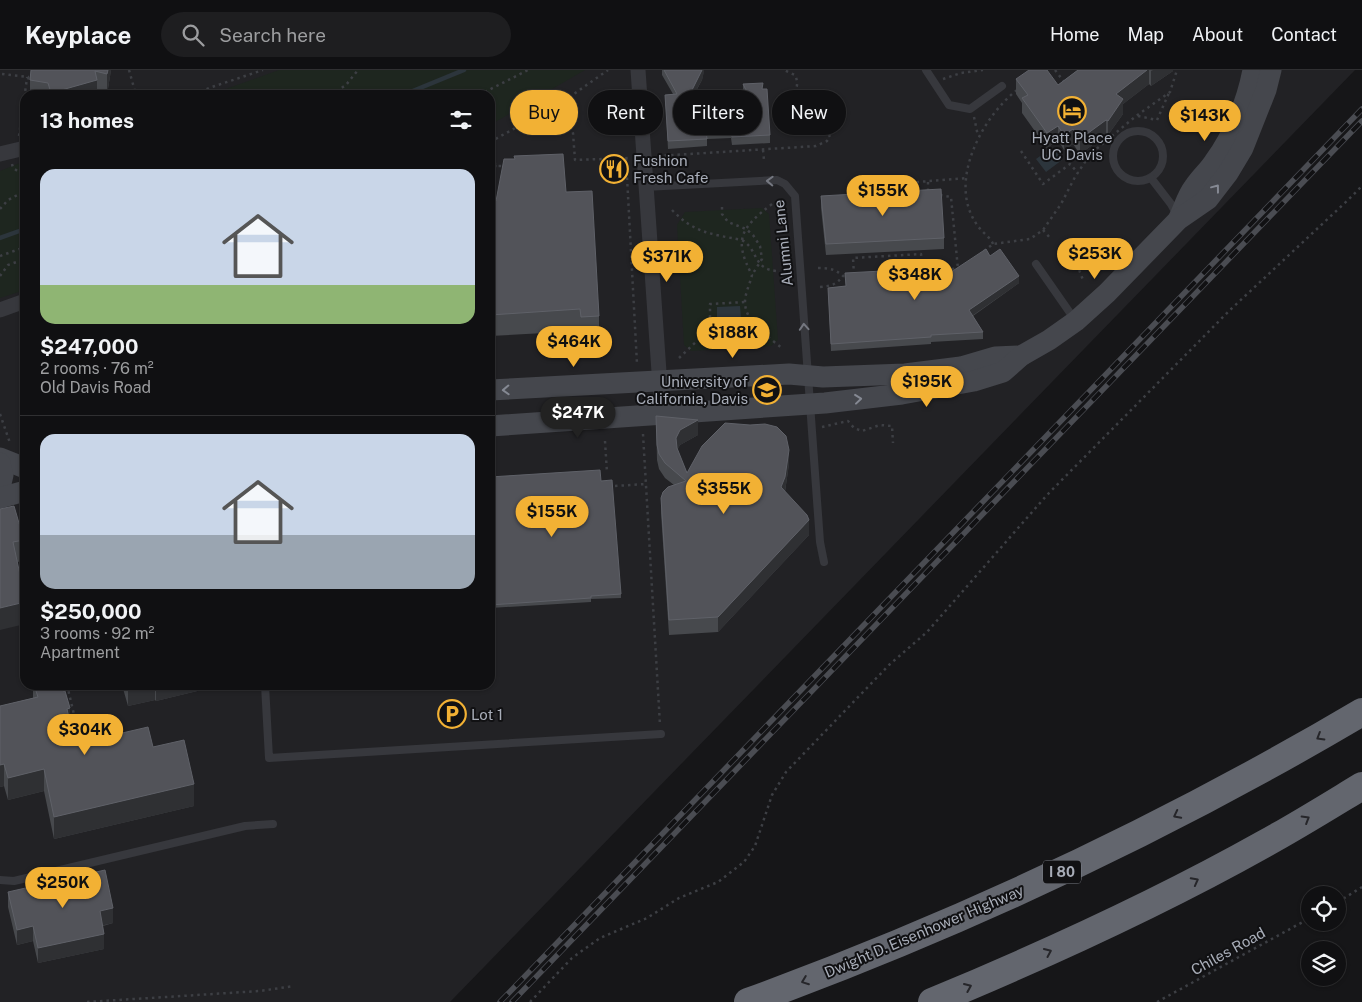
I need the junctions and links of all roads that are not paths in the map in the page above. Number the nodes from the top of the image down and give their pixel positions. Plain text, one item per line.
1 (638, 70) edge
2 (926, 70) edge
3 (1253, 70) edge
4 (1271, 70) edge
5 (1002, 86) dead end
6 (20, 144) edge
7 (0, 154) edge
8 (1151, 178) junction
9 (645, 187) junction
10 (1179, 219) junction
11 (1036, 264) dead end
12 (20, 303) edge
13 (0, 310) edge
14 (1076, 321) junction
15 (1021, 356) junction
16 (808, 375) junction
17 (659, 381) junction
18 (495, 390) edge
19 (810, 404) junction
20 (662, 414) junction
21 (495, 426) edge
22 (6, 451) edge
23 (0, 463) edge
24 (20, 464) edge
25 (0, 488) edge
26 (20, 492) edge
27 (0, 498) edge
28 (824, 562) dead end
29 (265, 690) edge
30 (1362, 712) edge
31 (661, 734) road end
32 (1362, 786) edge
33 (273, 824) dead end
34 (0, 880) edge
35 (748, 1002) edge
36 (932, 1002) edge

1 - 9 street
2 - 5 lane
3 - 10 street
10 -> 4 street
6 - 7 street
8 - 8 lane
8 - 10 lane
16 -> 9 lane, Alumni Lane
9 - 17 street
10 - 14 street
11 - 14 lane
12 - 13 street
14 - 15 street
15 - 16 street
19 -> 15 street
16 - 17 street
16 - 19 lane, Alumni Lane
17 -> 18 street
17 - 20 street
19 - 20 street
19 - 28 lane, Alumni Lane
20 - 21 street
22 - 24 street
23 - 25 street
26 - 27 street
29 - 31 lane
30 -> 35 highway, Dwight D. Eisenhower Highway / I 80
36 -> 32 highway
33 - 34 lane

